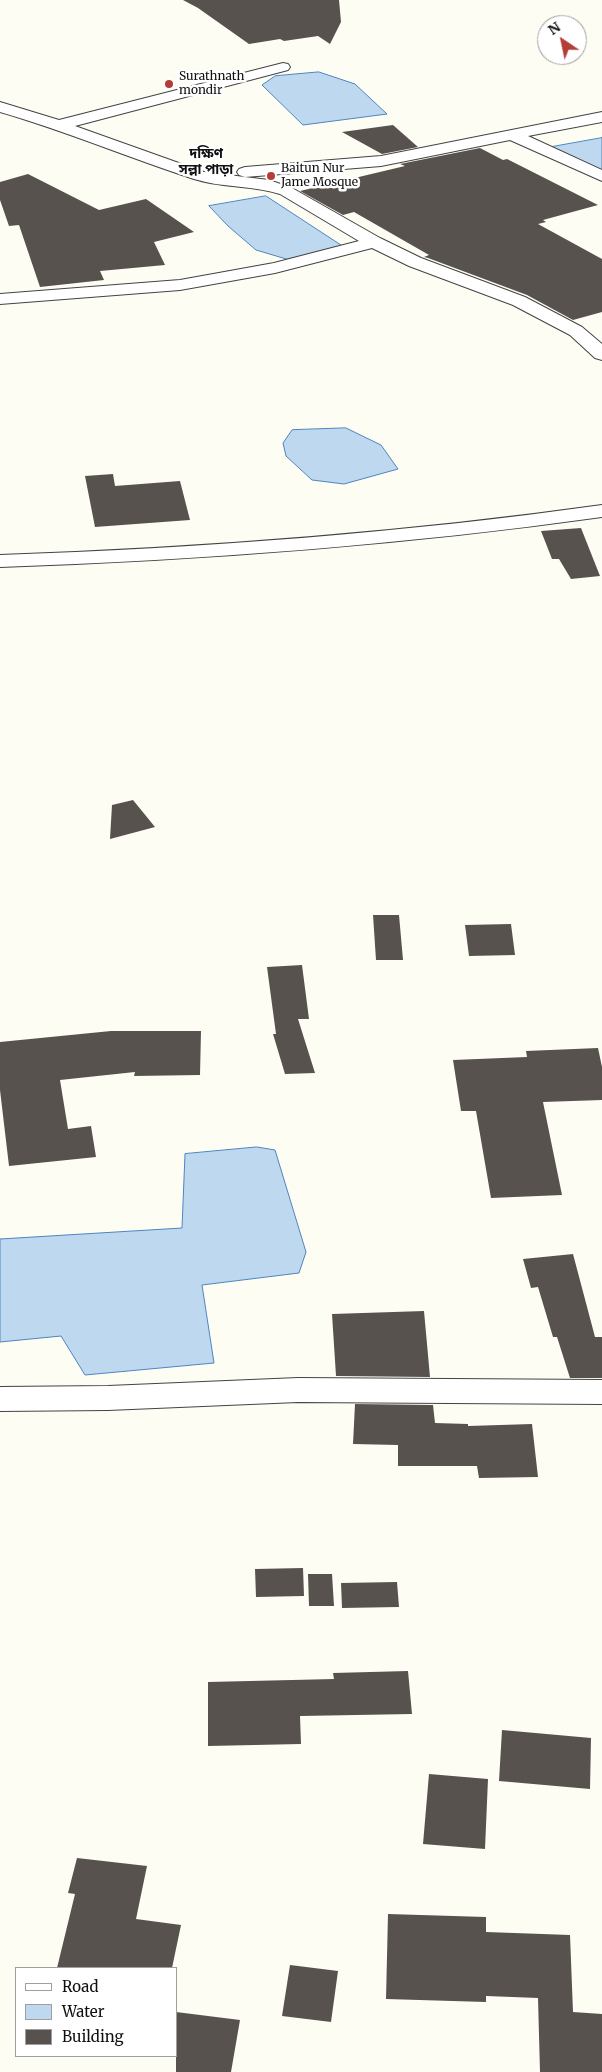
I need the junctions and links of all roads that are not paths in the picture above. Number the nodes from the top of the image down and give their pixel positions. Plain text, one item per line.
1 (283, 67) dead end
2 (0, 107) edge
3 (602, 117) edge
4 (60, 126) junction
5 (512, 135) junction
6 (201, 176) junction
7 (602, 176) edge
8 (374, 242) junction
9 (0, 299) edge
10 (602, 354) edge
11 (602, 511) edge
12 (0, 561) edge
13 (602, 1392) edge
14 (0, 1399) edge

1 - 4 street
2 - 4 street
3 - 5 street
4 - 6 street
5 - 6 street
5 - 7 street
6 - 8 street
8 - 9 street
8 - 10 street
11 - 12 street
13 - 14 street

